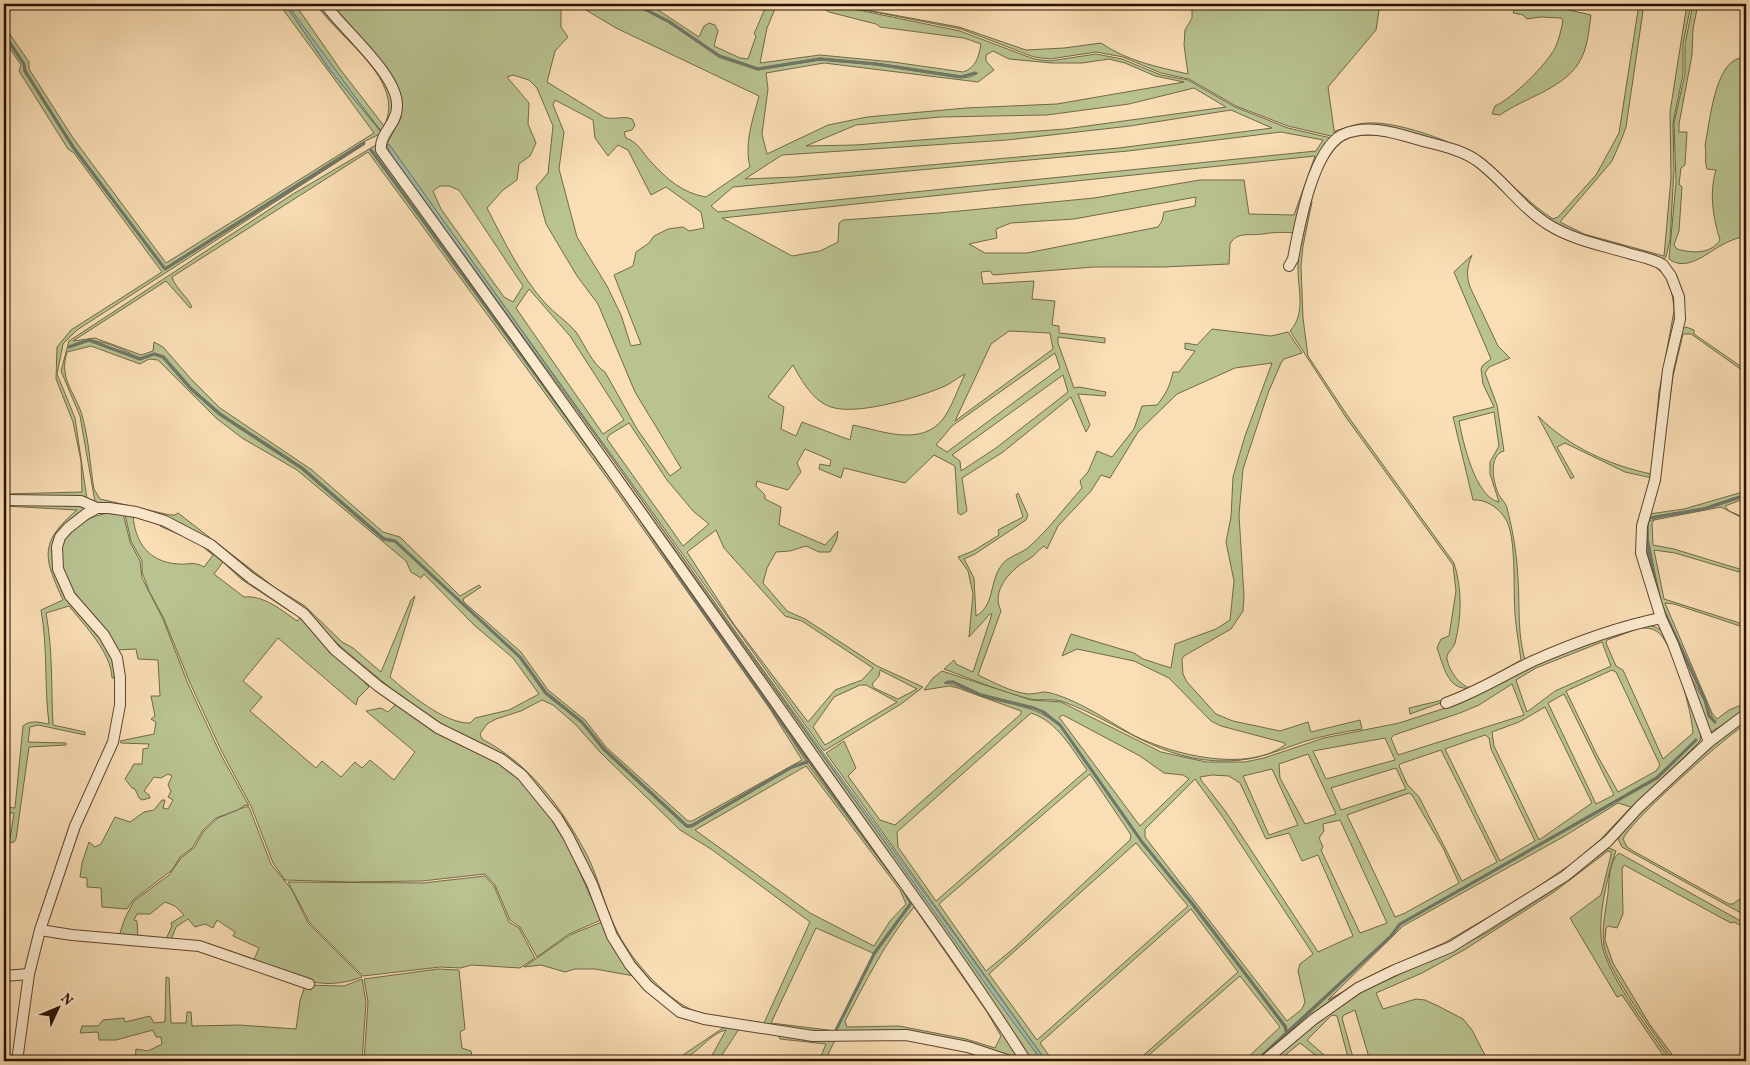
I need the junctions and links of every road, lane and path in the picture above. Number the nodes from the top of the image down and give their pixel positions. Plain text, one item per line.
1 (324, 4) edge
2 (1289, 266) dead end
3 (4, 500) edge
4 (97, 508) junction
5 (1661, 618) junction
6 (1446, 702) dead end
7 (1746, 714) edge
8 (1708, 742) junction
9 (40, 930) junction
10 (29, 974) junction
11 (4, 976) edge
12 (309, 984) dead end
13 (17, 1061) edge
14 (1010, 1061) edge
15 (1026, 1061) edge
16 (1264, 1061) edge

1 - 15 street
2 - 5 street
3 - 4 street
4 - 9 street
4 - 14 street
5 - 6 street
5 - 8 street
7 - 8 street
8 - 16 street
9 - 10 street
9 - 12 street
10 - 11 street
10 - 13 street

